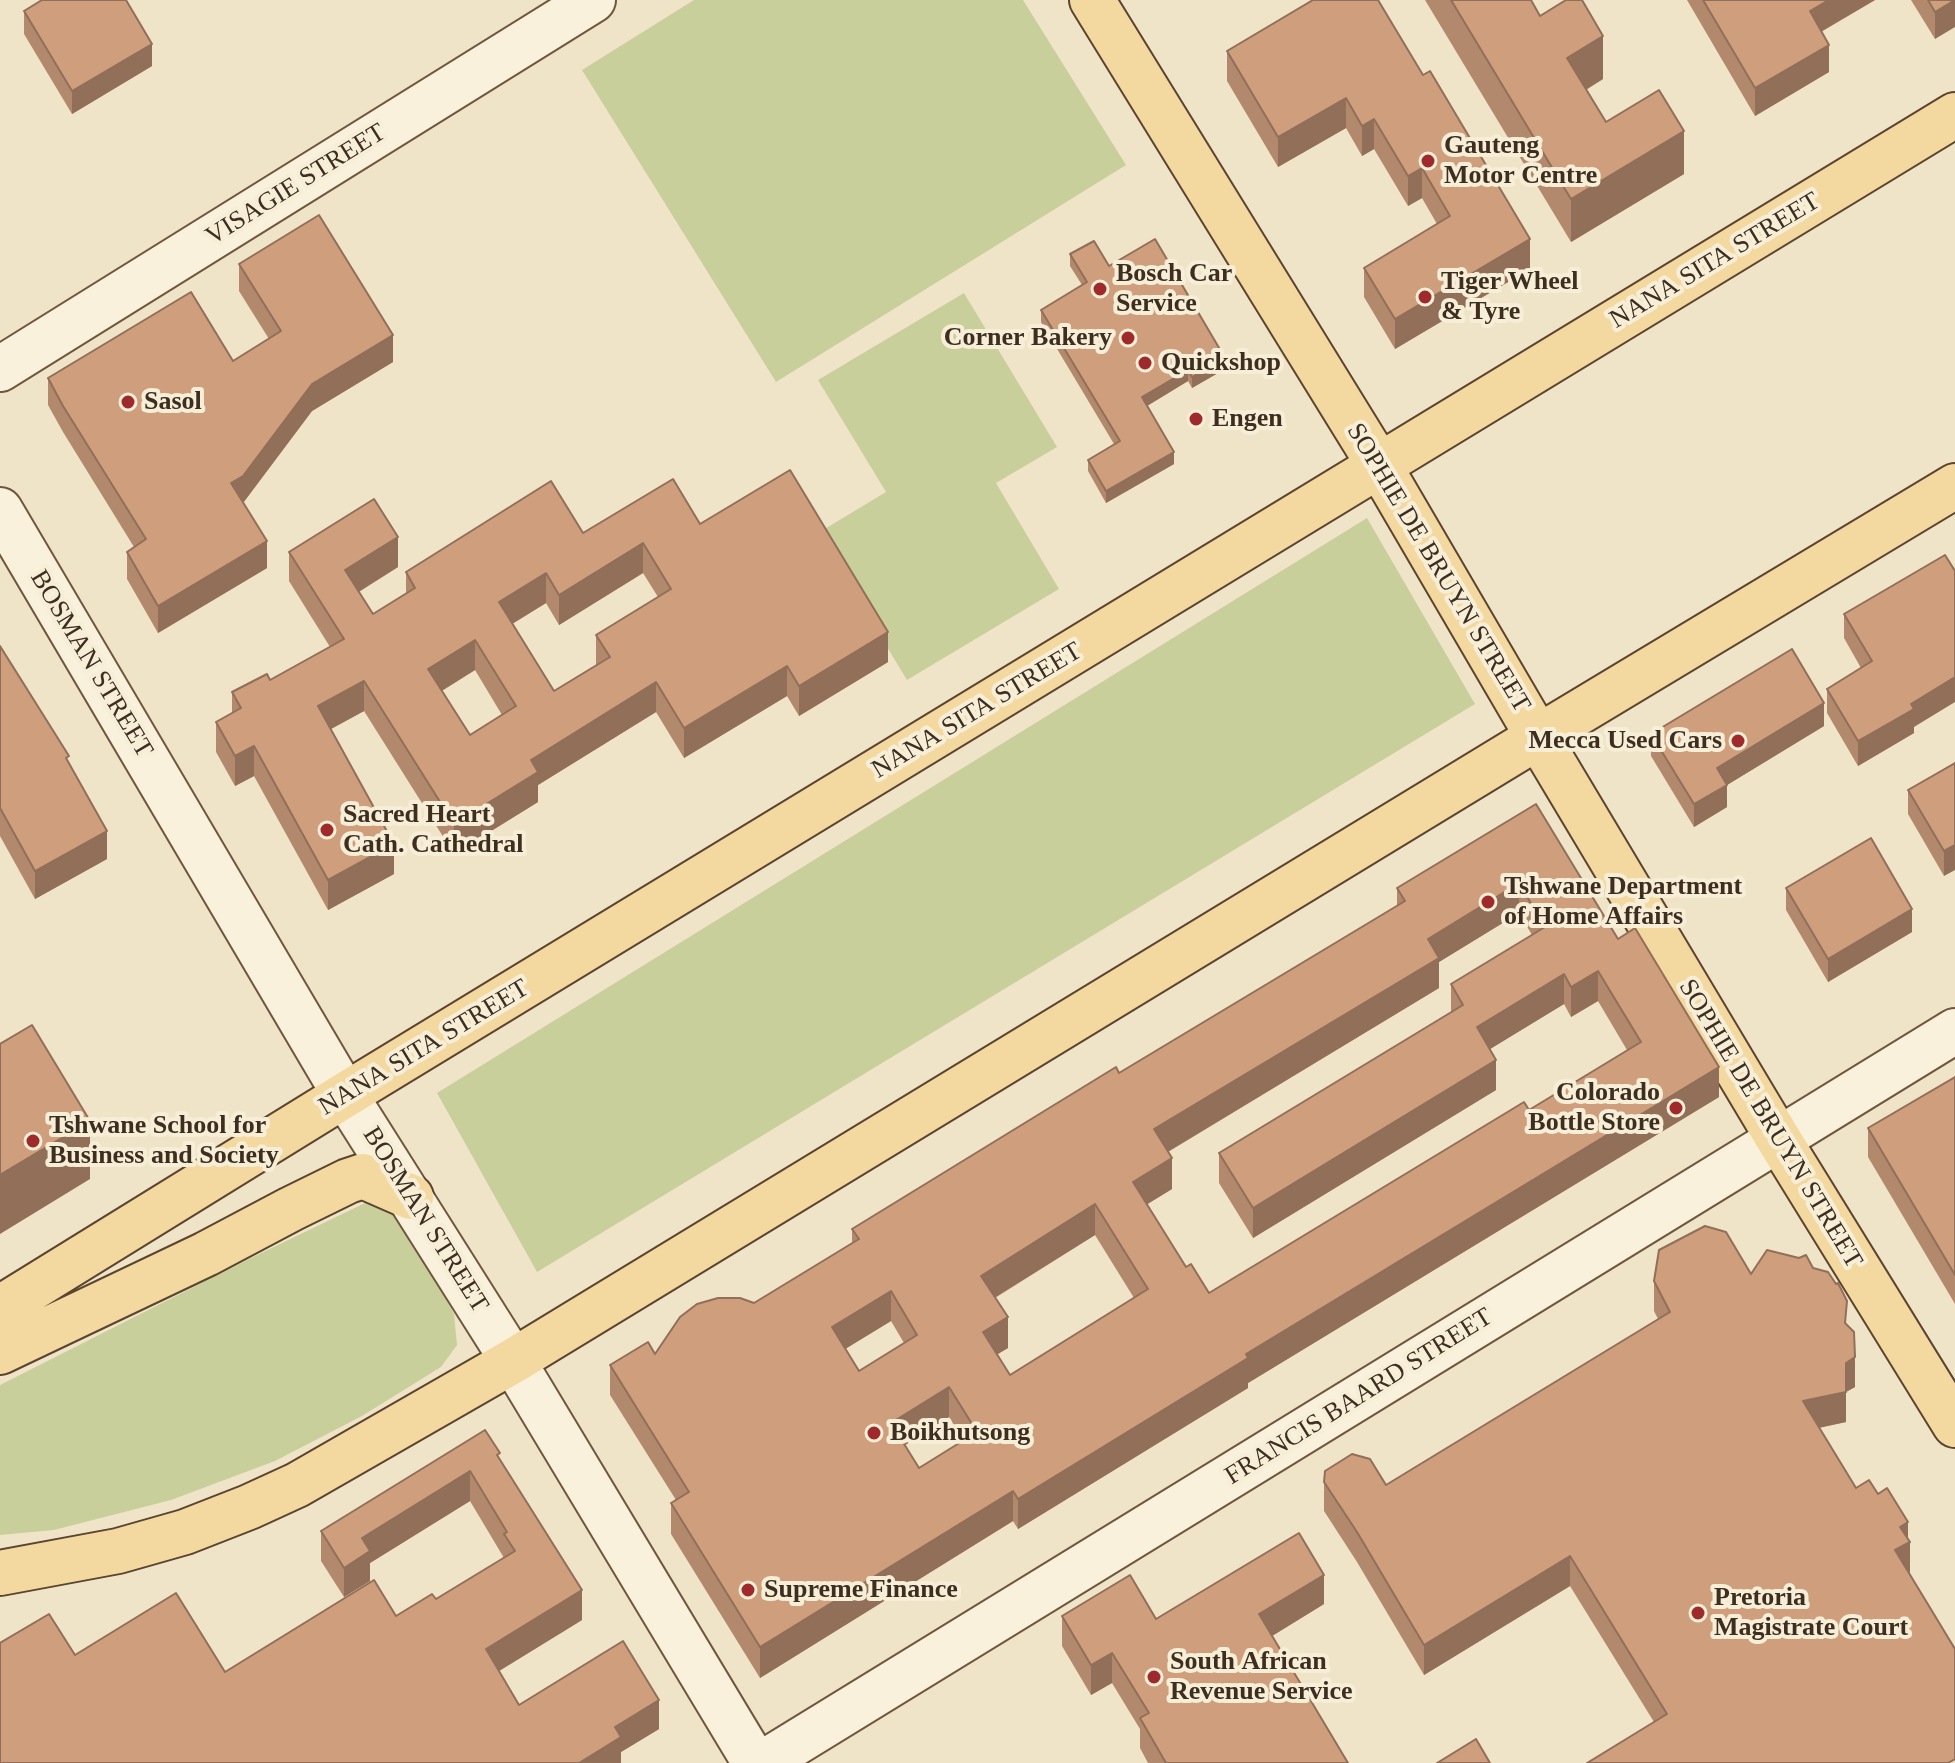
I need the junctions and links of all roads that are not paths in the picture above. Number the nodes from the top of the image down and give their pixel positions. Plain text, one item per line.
1 (593, 0) edge
2 (1092, 0) edge
3 (1955, 115) edge
4 (1955, 142) edge
5 (1816, 200) junction
6 (0, 369) edge
7 (1379, 465) junction
8 (1955, 486) edge
9 (0, 510) edge
10 (1538, 737) junction
11 (1955, 1031) edge
12 (345, 1095) junction
13 (1779, 1140) junction
14 (411, 1197) junction
15 (0, 1308) edge
16 (0, 1352) edge
17 (513, 1361) junction
18 (1955, 1425) edge
19 (0, 1573) edge
20 (755, 1763) edge
21 (763, 1763) edge

1 - 6 street, VISAGIE STREET
2 - 7 main road, SOPHIE DE BRUYN STREET
3 - 5 main road, NANA SITA STREET
4 - 5 main road
5 - 7 main road, NANA SITA STREET
7 - 10 main road, SOPHIE DE BRUYN STREET
7 - 12 main road, NANA SITA STREET
8 - 10 main road
9 - 12 street, BOSMAN STREET
10 - 13 main road, SOPHIE DE BRUYN STREET
10 - 17 main road
11 - 13 street, FRANCIS BAARD STREET
12 - 14 street, BOSMAN STREET
12 - 15 main road, NANA SITA STREET
13 - 18 main road, SOPHIE DE BRUYN STREET
13 - 21 street, FRANCIS BAARD STREET
14 - 16 main road
14 - 17 street, BOSMAN STREET
17 - 19 main road
17 - 20 street, BOSMAN STREET

